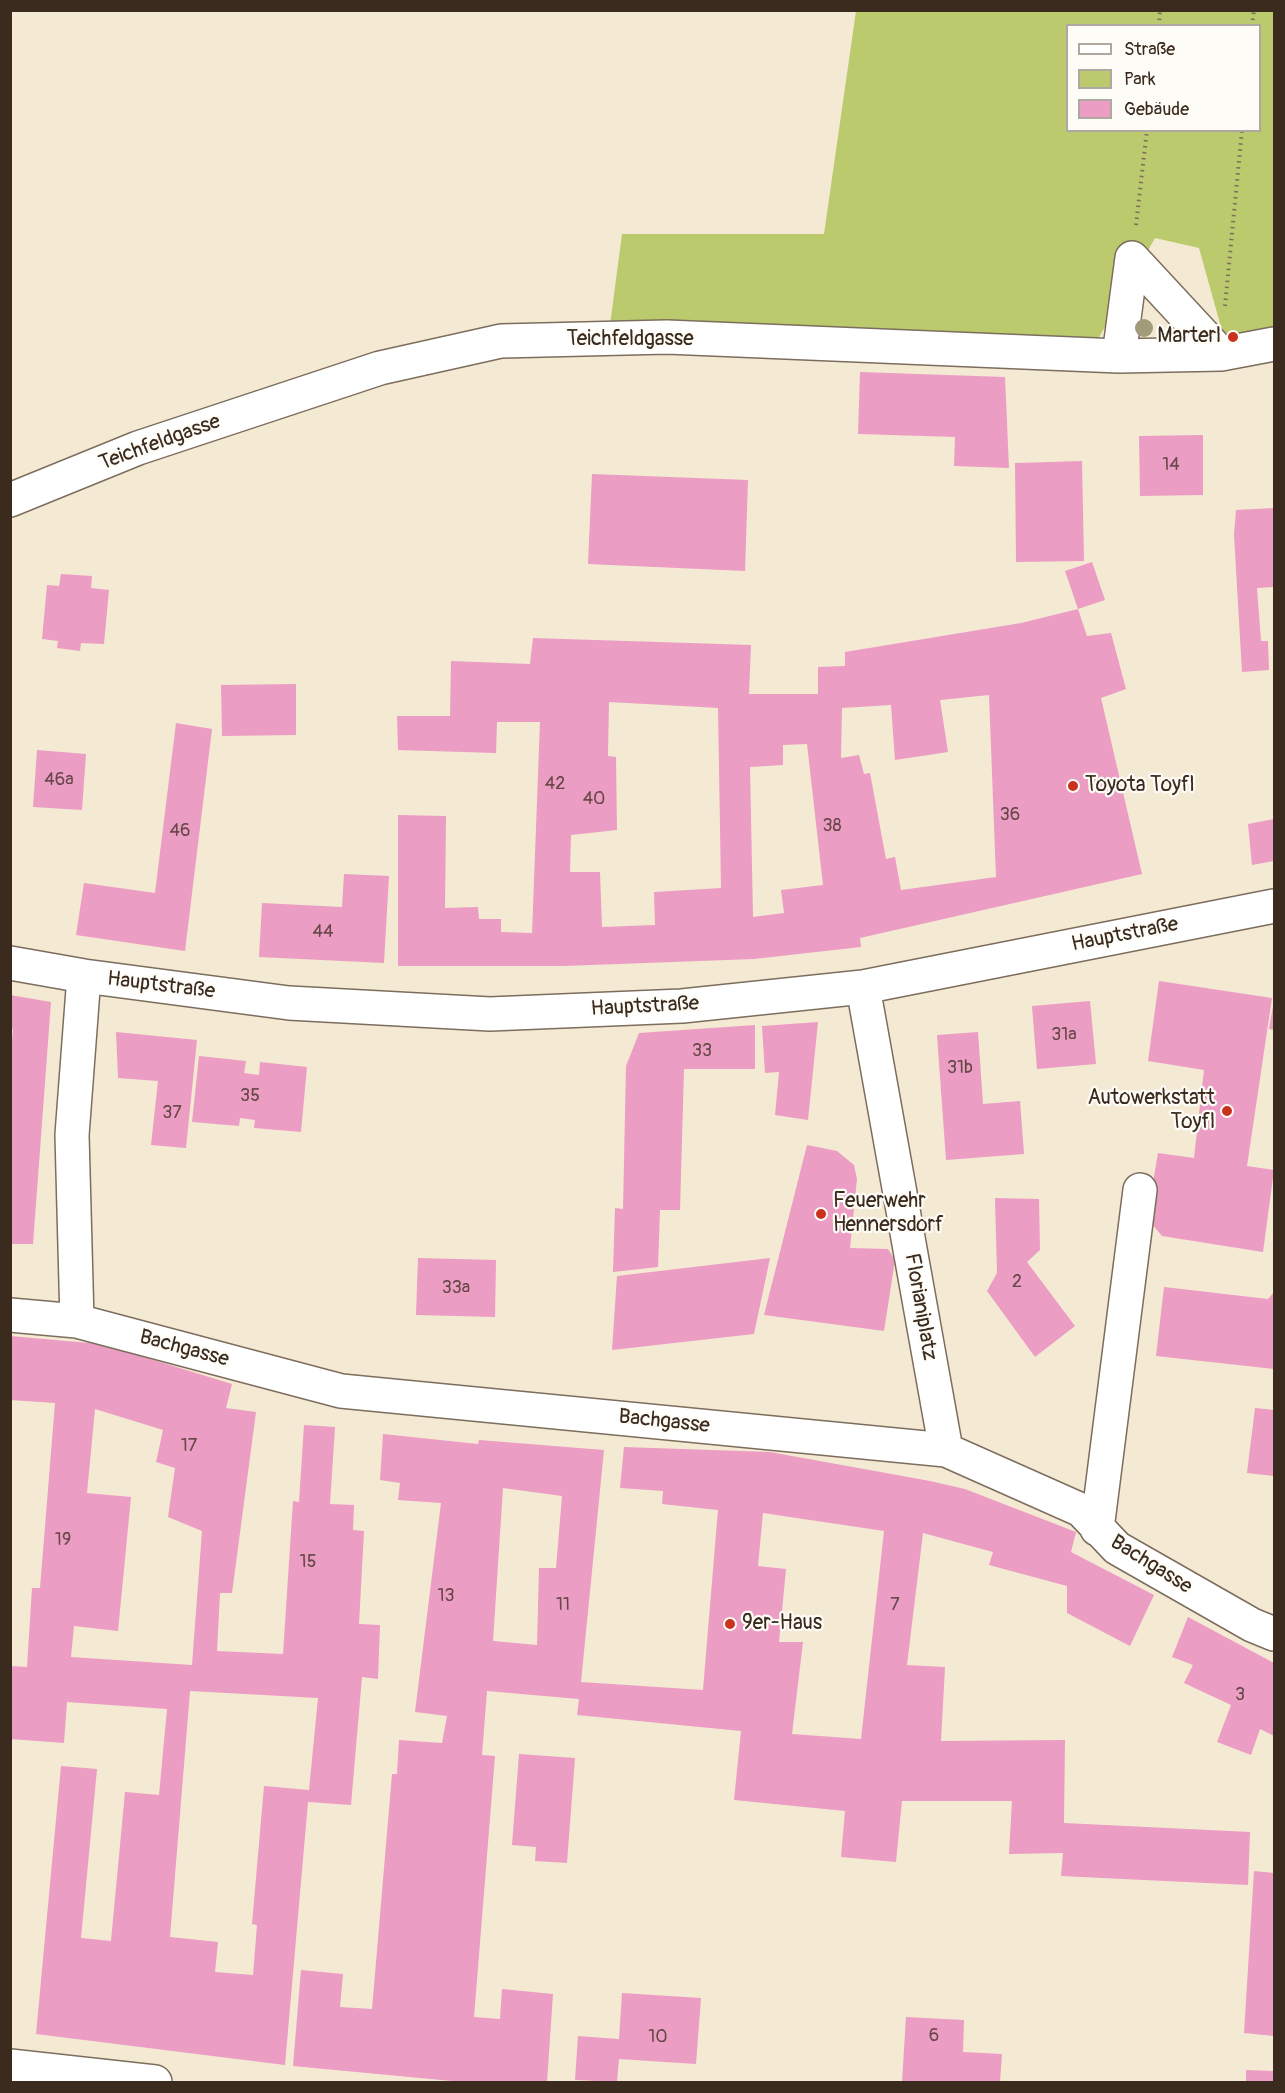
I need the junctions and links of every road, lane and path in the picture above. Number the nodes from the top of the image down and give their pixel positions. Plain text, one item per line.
1 (1147, 132) edge
2 (1242, 132) edge
3 (1132, 258) junction
4 (1275, 344) edge
5 (1221, 354) junction
6 (1119, 356) junction
7 (10, 500) edge
8 (1275, 906) edge
9 (10, 963) edge
10 (84, 976) junction
11 (862, 987) junction
12 (1140, 1190) dead end
13 (10, 1315) edge
14 (77, 1321) junction
15 (946, 1450) junction
16 (1097, 1529) junction
17 (1275, 1634) edge
18 (10, 2067) edge
19 (155, 2082) edge

1 - 3 path
2 - 5 path
3 - 5 street
3 - 6 street
4 - 5 street, Teichfeldgasse
5 - 6 street, Teichfeldgasse
6 - 7 street, Teichfeldgasse
8 - 11 street, Hauptstraße
9 - 10 street, Hauptstraße
10 - 11 street, Hauptstraße
10 - 14 street
11 - 15 street, Florianiplatz
12 - 16 street
13 - 14 street, Bachgasse
14 - 15 street, Bachgasse
15 - 16 street, Bachgasse
16 - 17 street, Bachgasse
18 - 19 street

